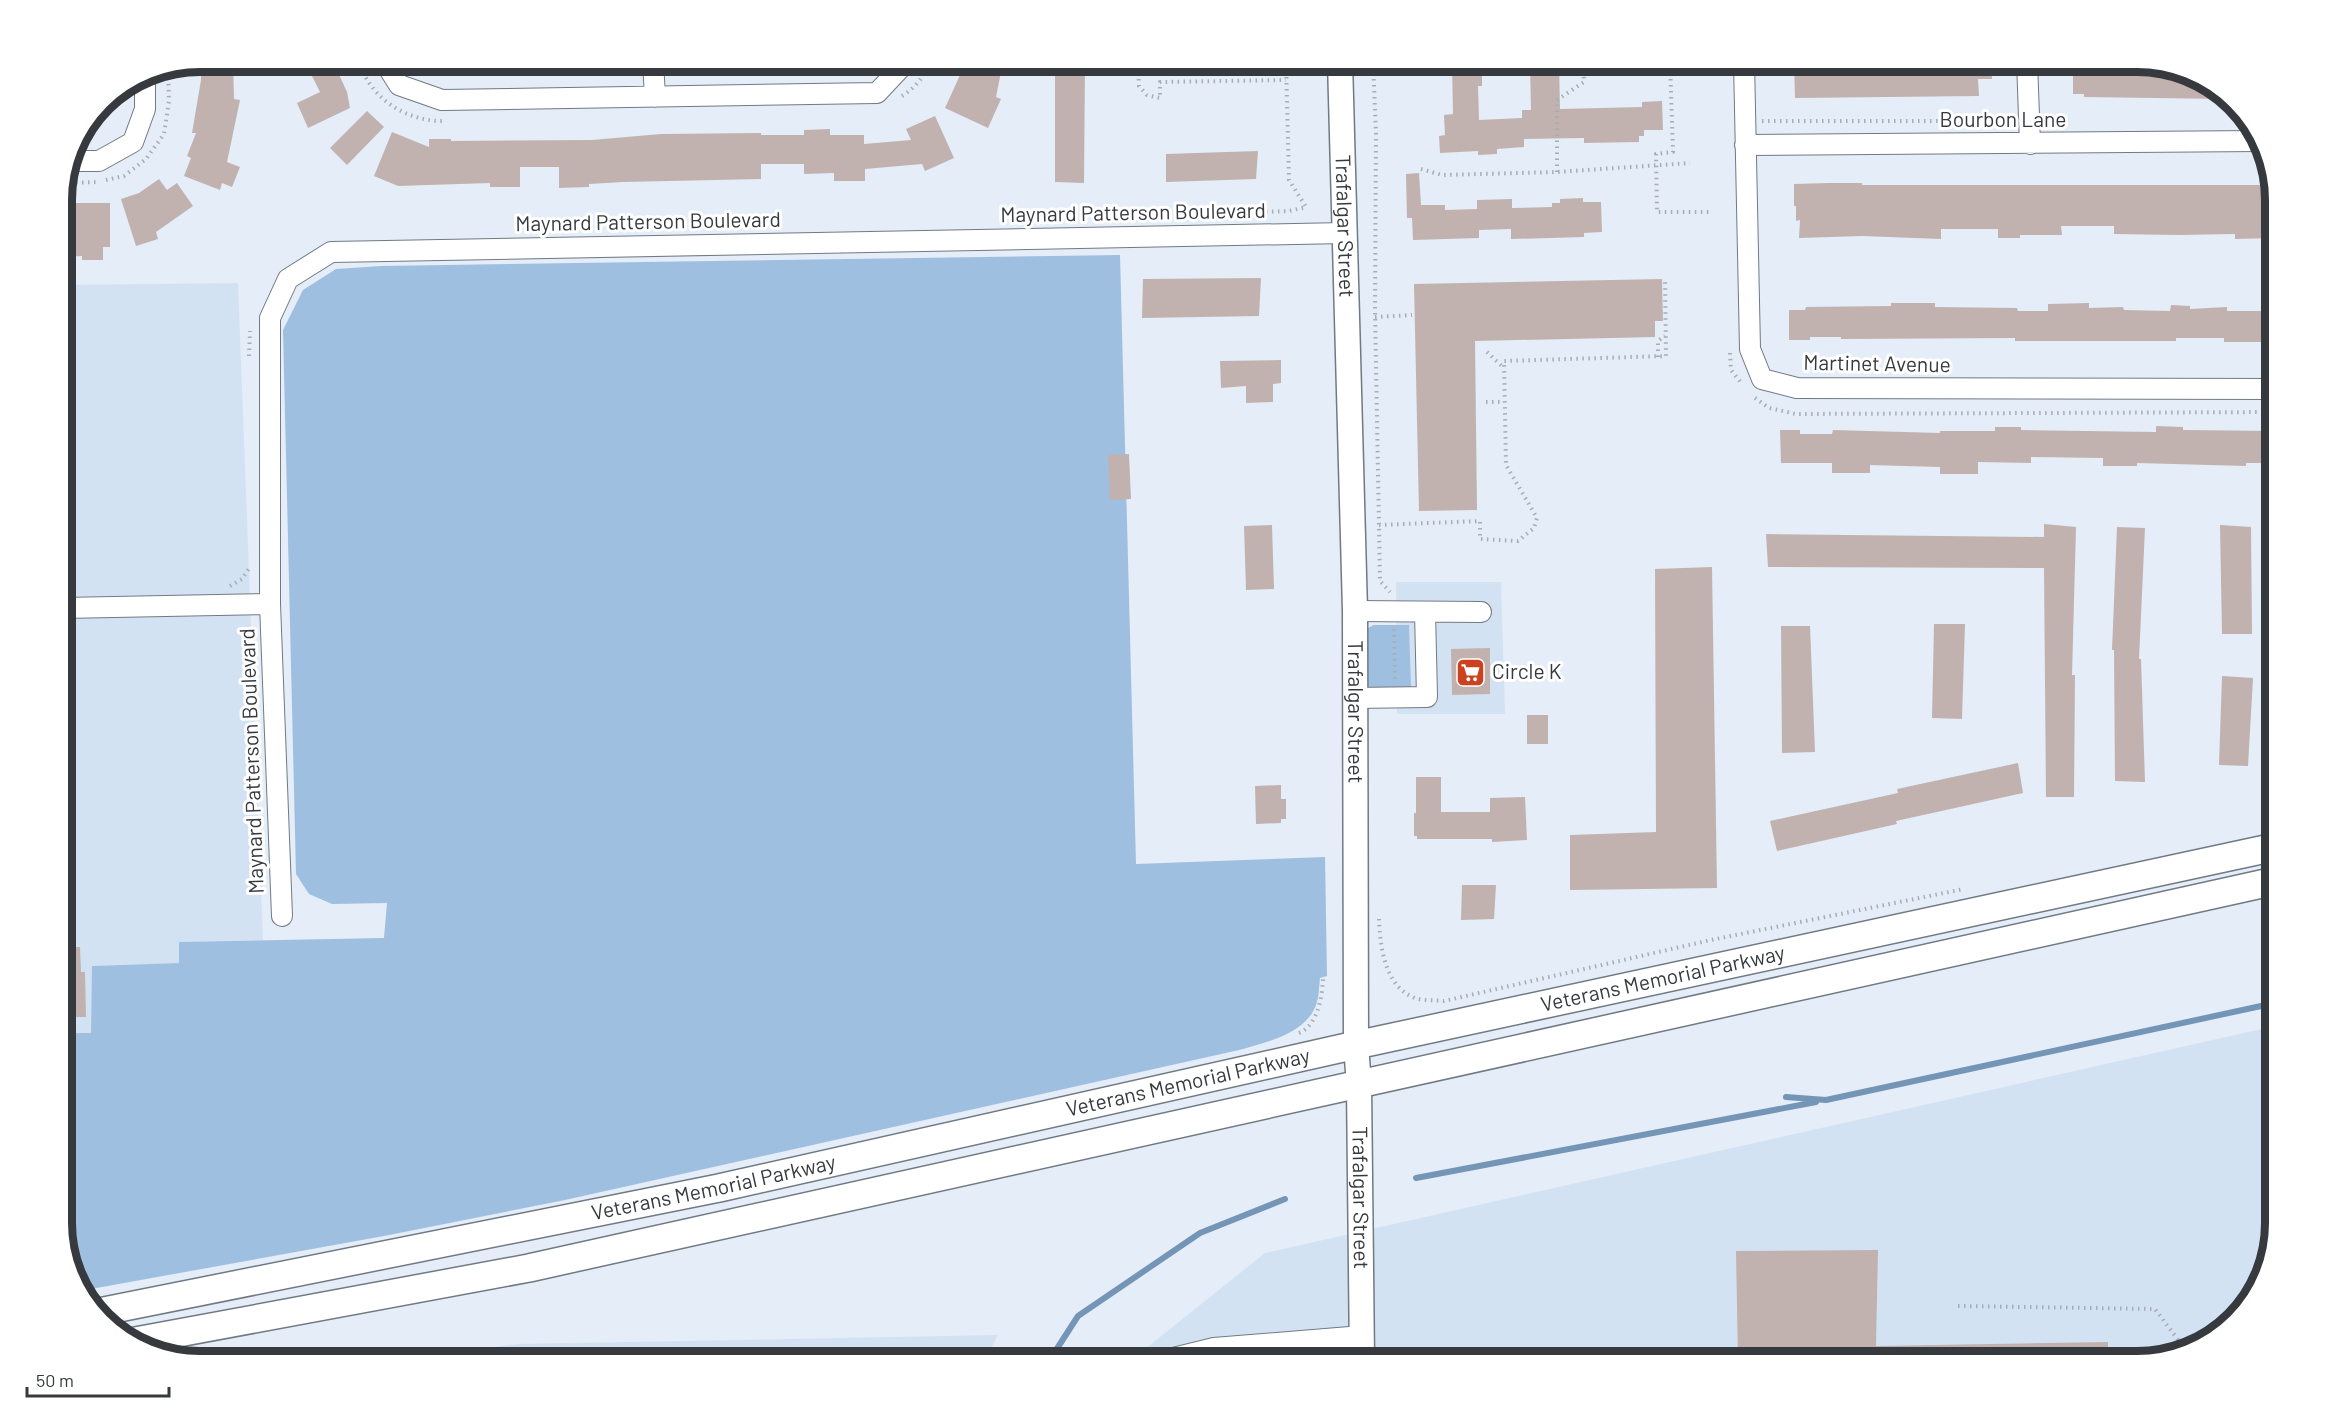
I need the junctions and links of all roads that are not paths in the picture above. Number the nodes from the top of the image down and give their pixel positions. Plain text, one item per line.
1 (391, 72) edge
2 (654, 72) edge
3 (897, 72) edge
4 (1340, 72) edge
5 (1744, 72) edge
6 (2026, 72) edge
7 (146, 84) edge
8 (655, 97) junction
9 (2251, 141) edge
10 (2030, 144) junction
11 (1745, 145) junction
12 (78, 161) edge
13 (1344, 233) junction
14 (2265, 389) edge
15 (270, 604) junction
16 (72, 608) edge
17 (1355, 610) junction
18 (1425, 612) junction
19 (1481, 612) dead end
20 (1355, 698) junction
21 (2265, 849) edge
22 (2265, 883) edge
23 (282, 916) dead end
24 (1356, 1045) junction
25 (1359, 1085) junction
26 (106, 1311) edge
27 (1362, 1336) junction
28 (147, 1339) edge
29 (1203, 1351) edge
30 (1362, 1351) edge

1 - 8 street
2 - 8 street
3 - 8 street
4 - 13 main road, Trafalgar Street
5 - 11 street, Martinet Avenue
6 - 10 street
7 - 12 street
9 - 10 street, Bourbon Lane
10 - 11 street, Bourbon Lane
11 - 14 street, Martinet Avenue
13 - 15 street, Maynard Patterson Boulevard
13 - 17 main road, Trafalgar Street
15 - 16 street, Maynard Patterson Boulevard
15 - 23 street, Maynard Patterson Boulevard
17 - 18 street
17 - 20 main road, Trafalgar Street
18 - 19 street
18 - 20 street
20 - 24 main road, Trafalgar Street
21 - 24 highway, Veterans Memorial Parkway
22 - 25 highway, Veterans Memorial Parkway
24 - 25 main road, Trafalgar Street
24 - 26 highway, Veterans Memorial Parkway
25 - 27 main road, Trafalgar Street
25 - 28 highway, Veterans Memorial Parkway
27 - 29 street
27 - 30 main road, Trafalgar Street

